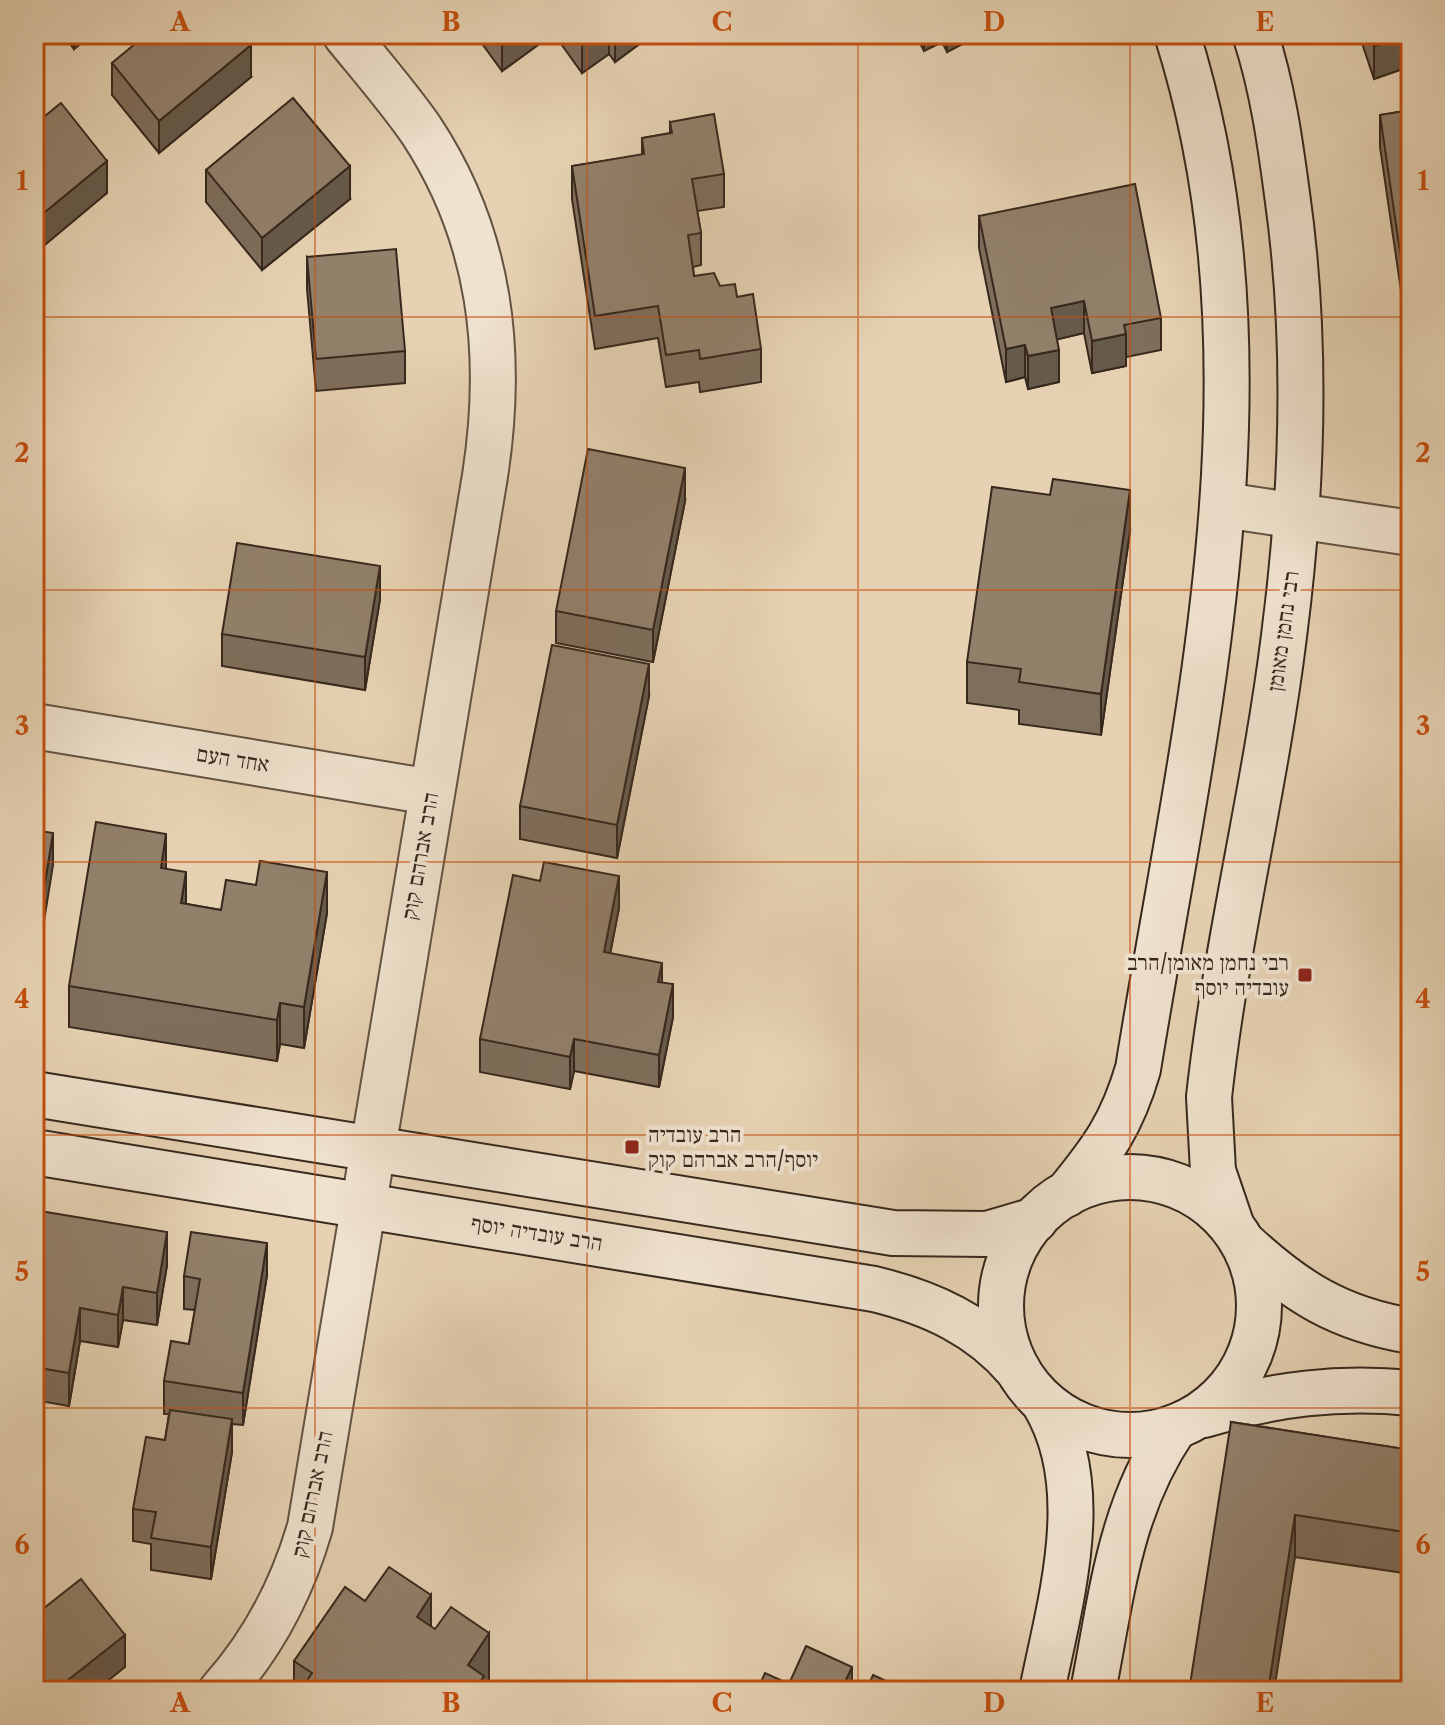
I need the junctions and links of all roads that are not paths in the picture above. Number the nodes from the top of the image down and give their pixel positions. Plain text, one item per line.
1 (345, 34) edge
2 (1177, 34) edge
3 (1255, 34) edge
4 (1224, 505) junction
5 (1297, 515) junction
6 (1411, 533) edge
7 (34, 726) edge
8 (431, 792) junction
9 (34, 1094) edge
10 (371, 1149) junction
11 (34, 1152) edge
12 (362, 1205) junction
13 (1051, 1207) junction
14 (1237, 1233) junction
15 (1411, 1331) edge
16 (1031, 1386) junction
17 (1411, 1393) edge
18 (1185, 1422) junction
19 (221, 1691) edge
20 (1042, 1691) edge
21 (1093, 1691) edge

1 - 8 street, הרב אברהם קוק
2 - 4 street
3 - 5 street, רבי נחמן מאומן
4 - 5 street
4 - 13 street
5 - 6 street
5 - 14 street, רבי נחמן מאומן
7 - 8 street, אחד העם
8 - 10 street, הרב אברהם קוק
9 - 10 street
10 - 12 street, הרב אברהם קוק
10 - 13 street
11 - 12 street, הרב עובדיה יוסף
12 - 16 street, הרב עובדיה יוסף
12 - 19 street, הרב אברהם קוק
13 - 14 street
13 - 16 street
14 - 15 street
14 - 18 street
16 - 18 street
16 - 20 street
17 - 18 street
18 - 21 street

